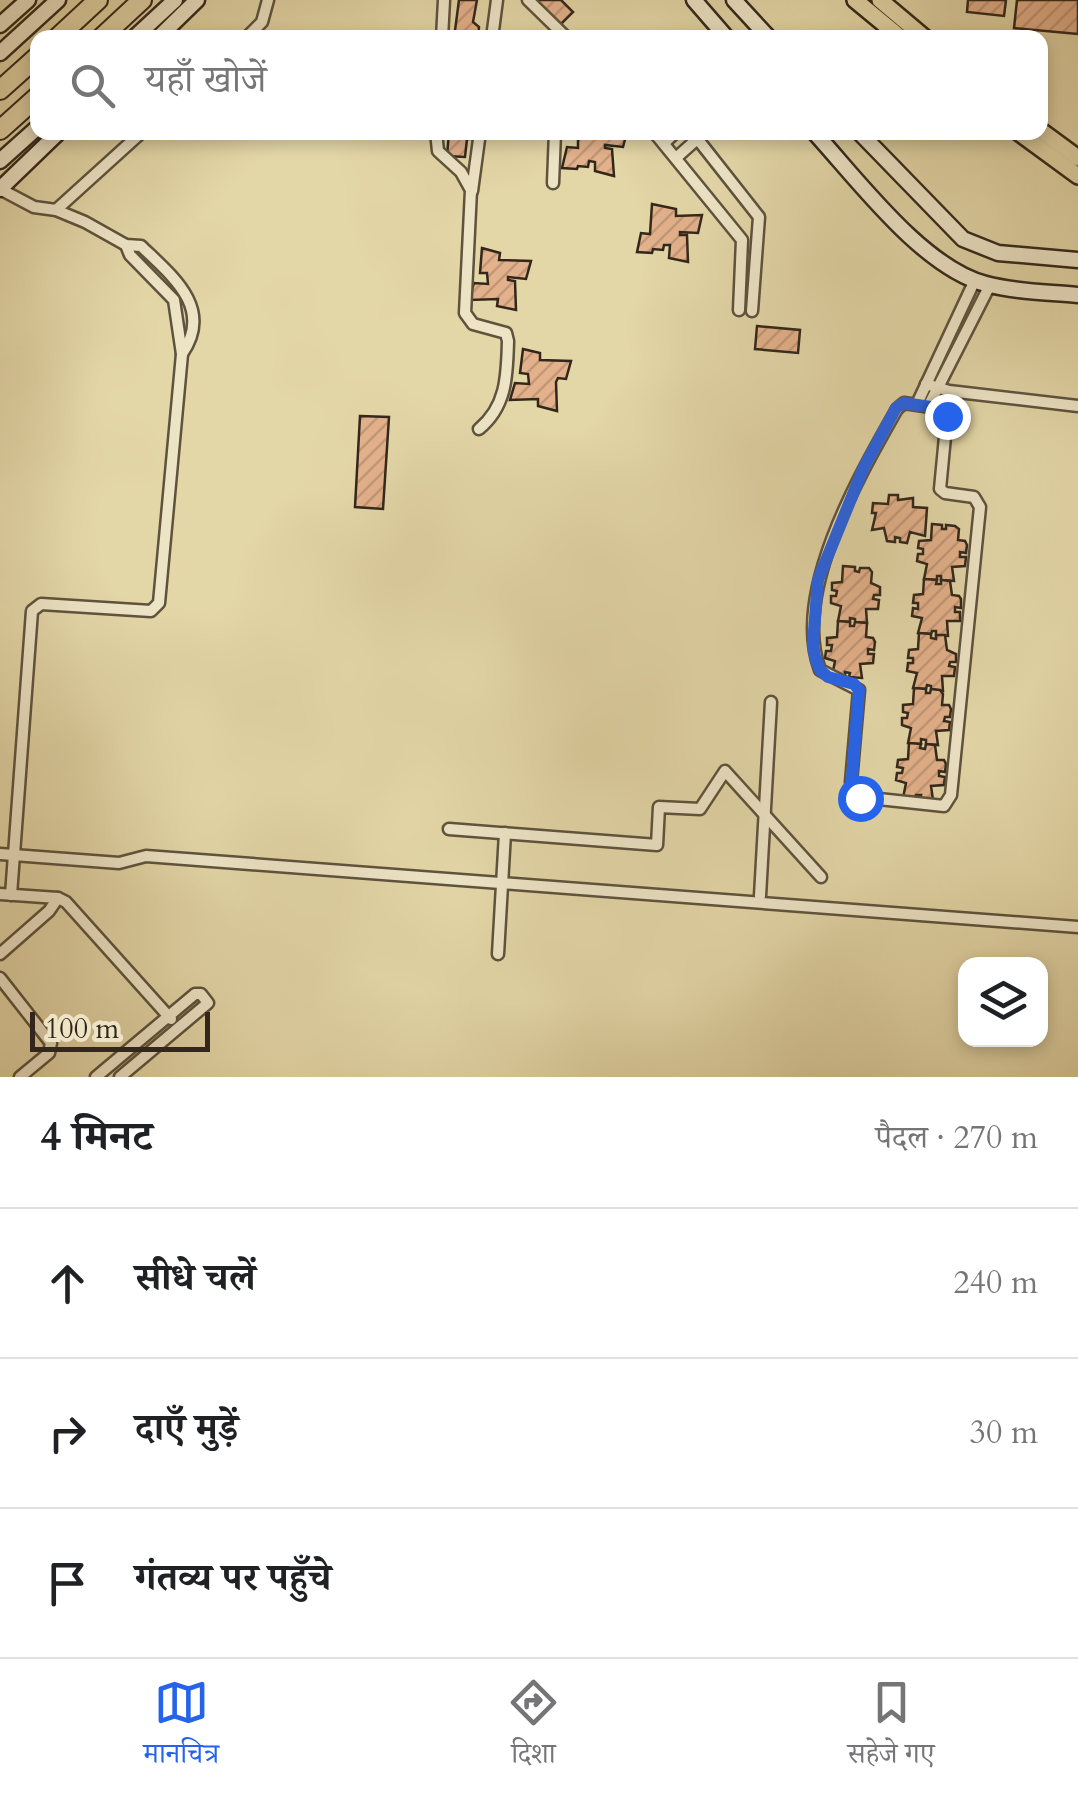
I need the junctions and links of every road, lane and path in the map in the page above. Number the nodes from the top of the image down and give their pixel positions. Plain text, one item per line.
1 (28, 0) edge
2 (58, 0) edge
3 (98, 0) edge
4 (142, 0) edge
5 (175, 0) edge
6 (197, 0) edge
7 (268, 0) edge
8 (444, 0) edge
9 (496, 0) edge
10 (528, 0) edge
11 (694, 0) edge
12 (734, 0) edge
13 (855, 0) edge
14 (880, 0) edge
15 (0, 25) edge
16 (66, 30) edge
17 (110, 30) edge
18 (143, 30) edge
19 (166, 30) edge
20 (254, 30) edge
21 (442, 30) edge
22 (493, 30) edge
23 (559, 30) edge
24 (720, 30) edge
25 (762, 30) edge
26 (891, 30) edge
27 (916, 30) edge
28 (0, 54) edge
29 (30, 63) edge
30 (0, 90) edge
31 (30, 103) edge
32 (0, 130) edge
33 (30, 133) edge
34 (1048, 136) edge
35 (51, 140) edge
36 (133, 140) edge
37 (437, 140) edge
38 (479, 140) edge
39 (555, 140) edge
40 (661, 140) edge
41 (667, 140) edge
42 (693, 140) edge
43 (702, 140) edge
44 (822, 140) edge
45 (867, 140) edge
46 (1029, 140) edge
47 (664, 143) junction
48 (677, 158) junction
49 (1078, 158) edge
50 (0, 161) edge
51 (1078, 176) edge
52 (553, 183) dead end
53 (0, 189) edge
54 (472, 194) junction
55 (56, 210) junction
56 (1078, 260) edge
57 (975, 280) junction
58 (990, 285) junction
59 (1078, 294) edge
60 (739, 310) dead end
61 (752, 311) dead end
62 (932, 386) junction
63 (923, 404) junction
64 (1078, 406) edge
65 (478, 429) dead end
66 (771, 702) dead end
67 (765, 814) junction
68 (448, 828) dead end
69 (505, 833) junction
70 (0, 854) edge
71 (14, 855) junction
72 (821, 876) dead end
73 (502, 883) junction
74 (6, 894) edge
75 (760, 896) dead end
76 (58, 898) junction
77 (1078, 927) edge
78 (0, 954) edge
79 (498, 954) dead end
80 (0, 978) edge
81 (168, 1016) junction
82 (179, 1027) junction
83 (20, 1077) edge
84 (96, 1077) edge
85 (120, 1077) edge

1 - 15 street
2 - 28 street
3 - 16 highway
4 - 17 highway
5 - 18 street
6 - 19 street
7 - 20 street
8 - 21 street
9 - 22 street
10 - 23 street
11 - 24 street
12 - 25 street
13 - 26 main road
14 - 27 main road
29 - 30 highway
31 - 32 highway
33 - 50 street
34 - 49 main road
35 - 53 street
36 - 55 street
37 - 54 street
38 - 54 street
39 - 52 street
40 - 47 street
41 - 47 street
42 - 48 street
43 - 61 street
44 - 57 street
45 - 56 street
46 - 51 main road
47 - 48 street
48 - 60 street
53 - 55 street
54 - 65 street
55 - 71 street
57 - 58 street
57 - 62 street
58 - 59 street
58 - 62 street
62 - 63 street
62 - 64 street
63 - 63 street
66 - 67 street
67 - 69 street
67 - 72 street
67 - 75 street
68 - 69 street
69 - 73 street
70 - 71 street
71 - 73 street
71 - 74 street
73 - 77 street
73 - 79 street
74 - 76 street
76 - 78 street
76 - 81 street
80 - 83 street
81 - 82 street
81 - 82 street
81 - 84 street
82 - 85 street

